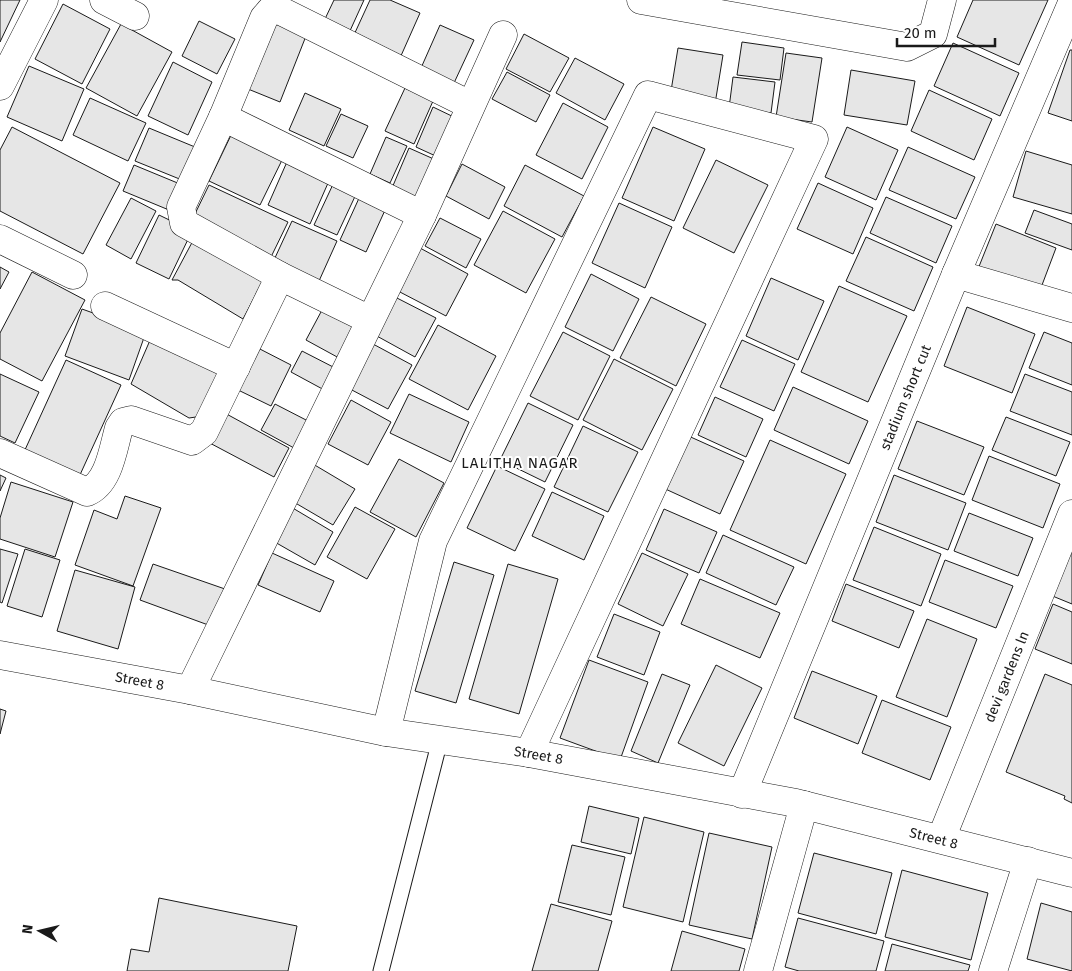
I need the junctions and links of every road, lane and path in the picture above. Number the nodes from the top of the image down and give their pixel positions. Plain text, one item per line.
1 (44, 0) edge
2 (104, 0) edge
3 (641, 0) edge
4 (942, 0) edge
5 (1070, 14) edge
6 (135, 16) dead end
7 (503, 35) dead end
8 (0, 86) edge
9 (470, 105) junction
10 (223, 117) junction
11 (422, 215) junction
12 (0, 239) edge
13 (956, 274) junction
14 (74, 275) dead end
15 (280, 276) junction
16 (106, 306) dead end
17 (1072, 308) edge
18 (370, 320) junction
19 (236, 367) junction
20 (0, 453) edge
21 (1072, 514) edge
22 (0, 655) edge
23 (190, 690) junction
24 (386, 732) junction
25 (440, 740) junction
26 (529, 753) junction
27 (742, 794) junction
28 (804, 805) junction
29 (941, 839) junction
30 (1028, 861) junction
31 (1072, 872) edge
32 (381, 971) edge
33 (758, 971) edge
34 (993, 971) edge

1 - 8 street
2 - 6 street
3 - 4 street
5 - 13 street, stadium short cut
7 - 9 street
9 - 10 street
9 - 11 street
10 - 11 street
10 - 15 street
11 - 18 street
12 - 14 street
13 - 17 street
13 - 27 street, stadium short cut
15 - 18 street
15 - 19 street
16 - 19 street
18 - 23 street
19 - 20 street
21 - 29 street, devi gardens ln
22 - 23 street, Street 8
23 - 24 street, Street 8
24 - 25 street, Street 8
24 - 26 street
25 - 26 street, Street 8
25 - 32 lane
26 - 27 street, Street 8
27 - 28 street, Street 8
28 - 29 street, Street 8
28 - 33 street
29 - 30 street, Street 8
30 - 31 street, Street 8
30 - 34 street

